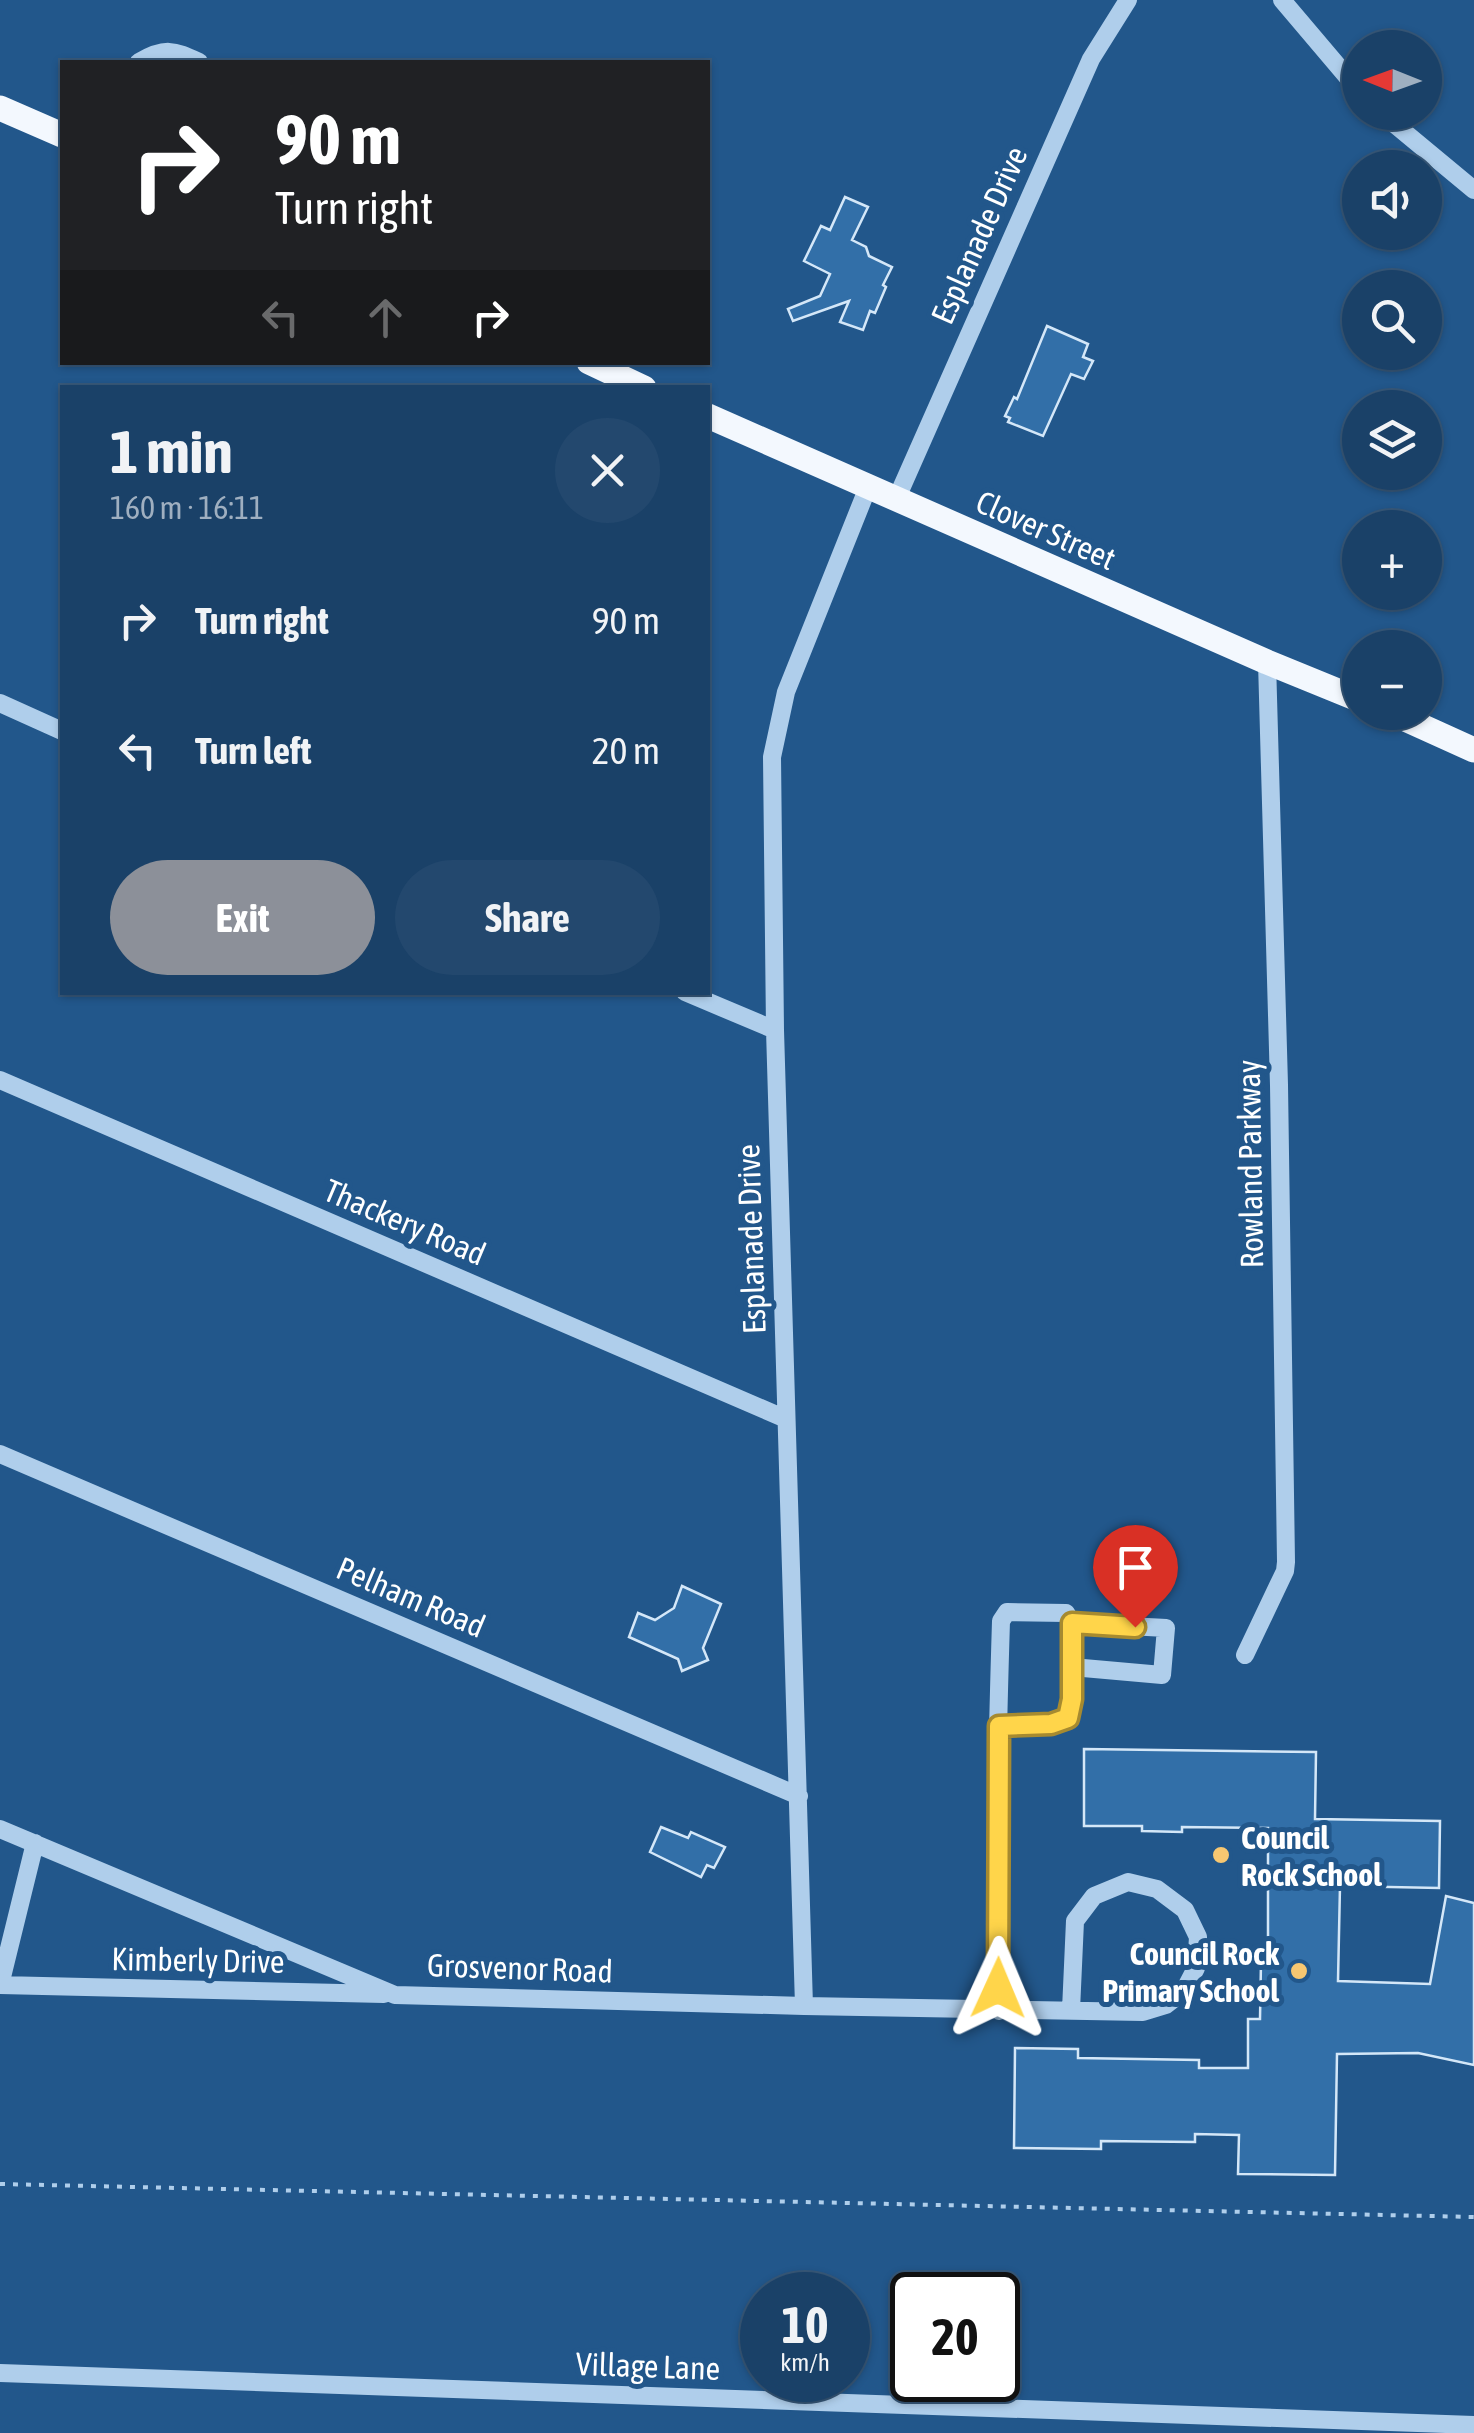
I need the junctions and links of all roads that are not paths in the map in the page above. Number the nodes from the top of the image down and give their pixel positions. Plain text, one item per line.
1 (1128, 0) edge
2 (1282, 0) edge
3 (142, 60) edge
4 (195, 60) edge
5 (1342, 71) edge
6 (0, 108) edge
7 (1402, 130) edge
8 (60, 134) edge
9 (1474, 190) edge
10 (594, 365) edge
11 (638, 385) edge
12 (710, 417) edge
13 (868, 488) junction
14 (896, 500) junction
15 (1266, 662) junction
16 (1342, 693) edge
17 (0, 704) edge
18 (60, 730) edge
19 (1430, 730) edge
20 (1474, 750) edge
21 (692, 995) edge
22 (776, 1030) junction
23 (0, 1080) edge
24 (786, 1419) junction
25 (0, 1454) edge
26 (1072, 1623) junction
27 (1246, 1655) dead end
28 (1072, 1667) junction
29 (999, 1726) junction
30 (799, 1796) junction
31 (0, 1829) edge
32 (35, 1844) junction
33 (0, 1985) edge
34 (395, 1994) junction
35 (804, 2006) junction
36 (999, 2010) junction
37 (1071, 2010) junction
38 (0, 2373) edge
39 (1474, 2425) edge

1 - 14 street, Esplanade Drive
2 - 5 street
3 - 4 street
6 - 8 main road
7 - 9 street
10 - 11 main road
12 - 13 main road, Clover Street
13 - 14 main road, Clover Street
13 - 22 street, Esplanade Drive
14 - 15 main road, Clover Street
15 - 16 main road, Clover Street
15 - 27 street, Rowland Parkway
17 - 18 street
19 - 20 main road
21 - 22 street
22 - 24 street, Esplanade Drive
23 - 24 street, Thackery Road
24 - 30 street, Esplanade Drive
25 - 30 street, Pelham Road
26 - 28 street
26 - 28 street
26 - 29 street
28 - 29 street
29 - 36 street
30 - 35 street, Esplanade Drive
31 - 32 street, Grosvenor Road
32 - 33 street, Kimberly Drive
32 - 34 street, Grosvenor Road
33 - 34 street, Kimberly Drive
34 - 35 street, Grosvenor Road
35 - 36 street, Grosvenor Road
36 - 37 street, Grosvenor Road
37 - 37 street, Grosvenor Road
38 - 39 street, Village Lane

